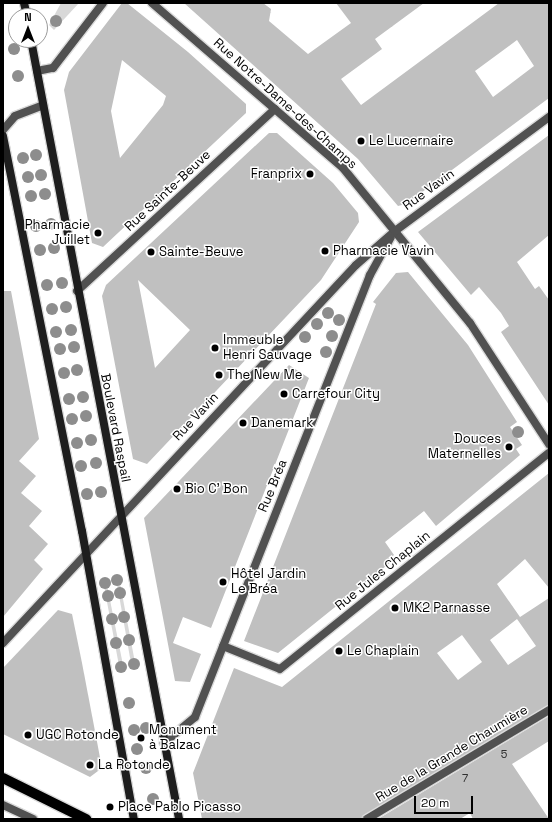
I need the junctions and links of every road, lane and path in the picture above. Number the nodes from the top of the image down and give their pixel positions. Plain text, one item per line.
1 (103, 3) edge
2 (152, 3) edge
3 (33, 48) edge
4 (37, 71) junction
5 (43, 105) junction
6 (275, 109) junction
7 (549, 117) edge
8 (3, 130) edge
9 (3, 136) edge
10 (395, 230) junction
11 (77, 291) junction
12 (549, 444) edge
13 (549, 453) edge
14 (120, 516) junction
15 (86, 555) junction
16 (3, 643) edge
17 (223, 646) junction
18 (549, 710) edge
19 (164, 743) junction
20 (3, 778) edge
21 (3, 804) edge
22 (33, 819) edge
23 (86, 819) edge
24 (134, 819) edge
25 (179, 819) edge
26 (368, 819) edge

1 - 4 street
2 - 6 street, Rue Notre-Dame-des-Champs
3 - 4 main road, Boulevard Raspail
4 - 5 main road, Boulevard Raspail
5 - 8 street
5 - 11 main road, Boulevard Raspail
6 - 10 street, Rue Notre-Dame-des-Champs
6 - 11 street, Rue Sainte-Beuve
7 - 10 street, Rue Vavin
9 - 15 main road
10 - 12 street, Rue Notre-Dame-des-Champs
10 - 14 street, Rue Vavin
10 - 17 street, Rue Bréa
11 - 14 main road, Boulevard Raspail
13 - 17 street, Rue Jules Chaplain
14 - 15 street, Rue Vavin
14 - 19 main road, Boulevard Raspail
15 - 16 street, Rue Vavin
15 - 24 main road
17 - 19 street, Rue Bréa
18 - 26 street, Rue de la Grande Chaumière
19 - 25 main road, Boulevard Raspail
20 - 23 main road
21 - 22 street

